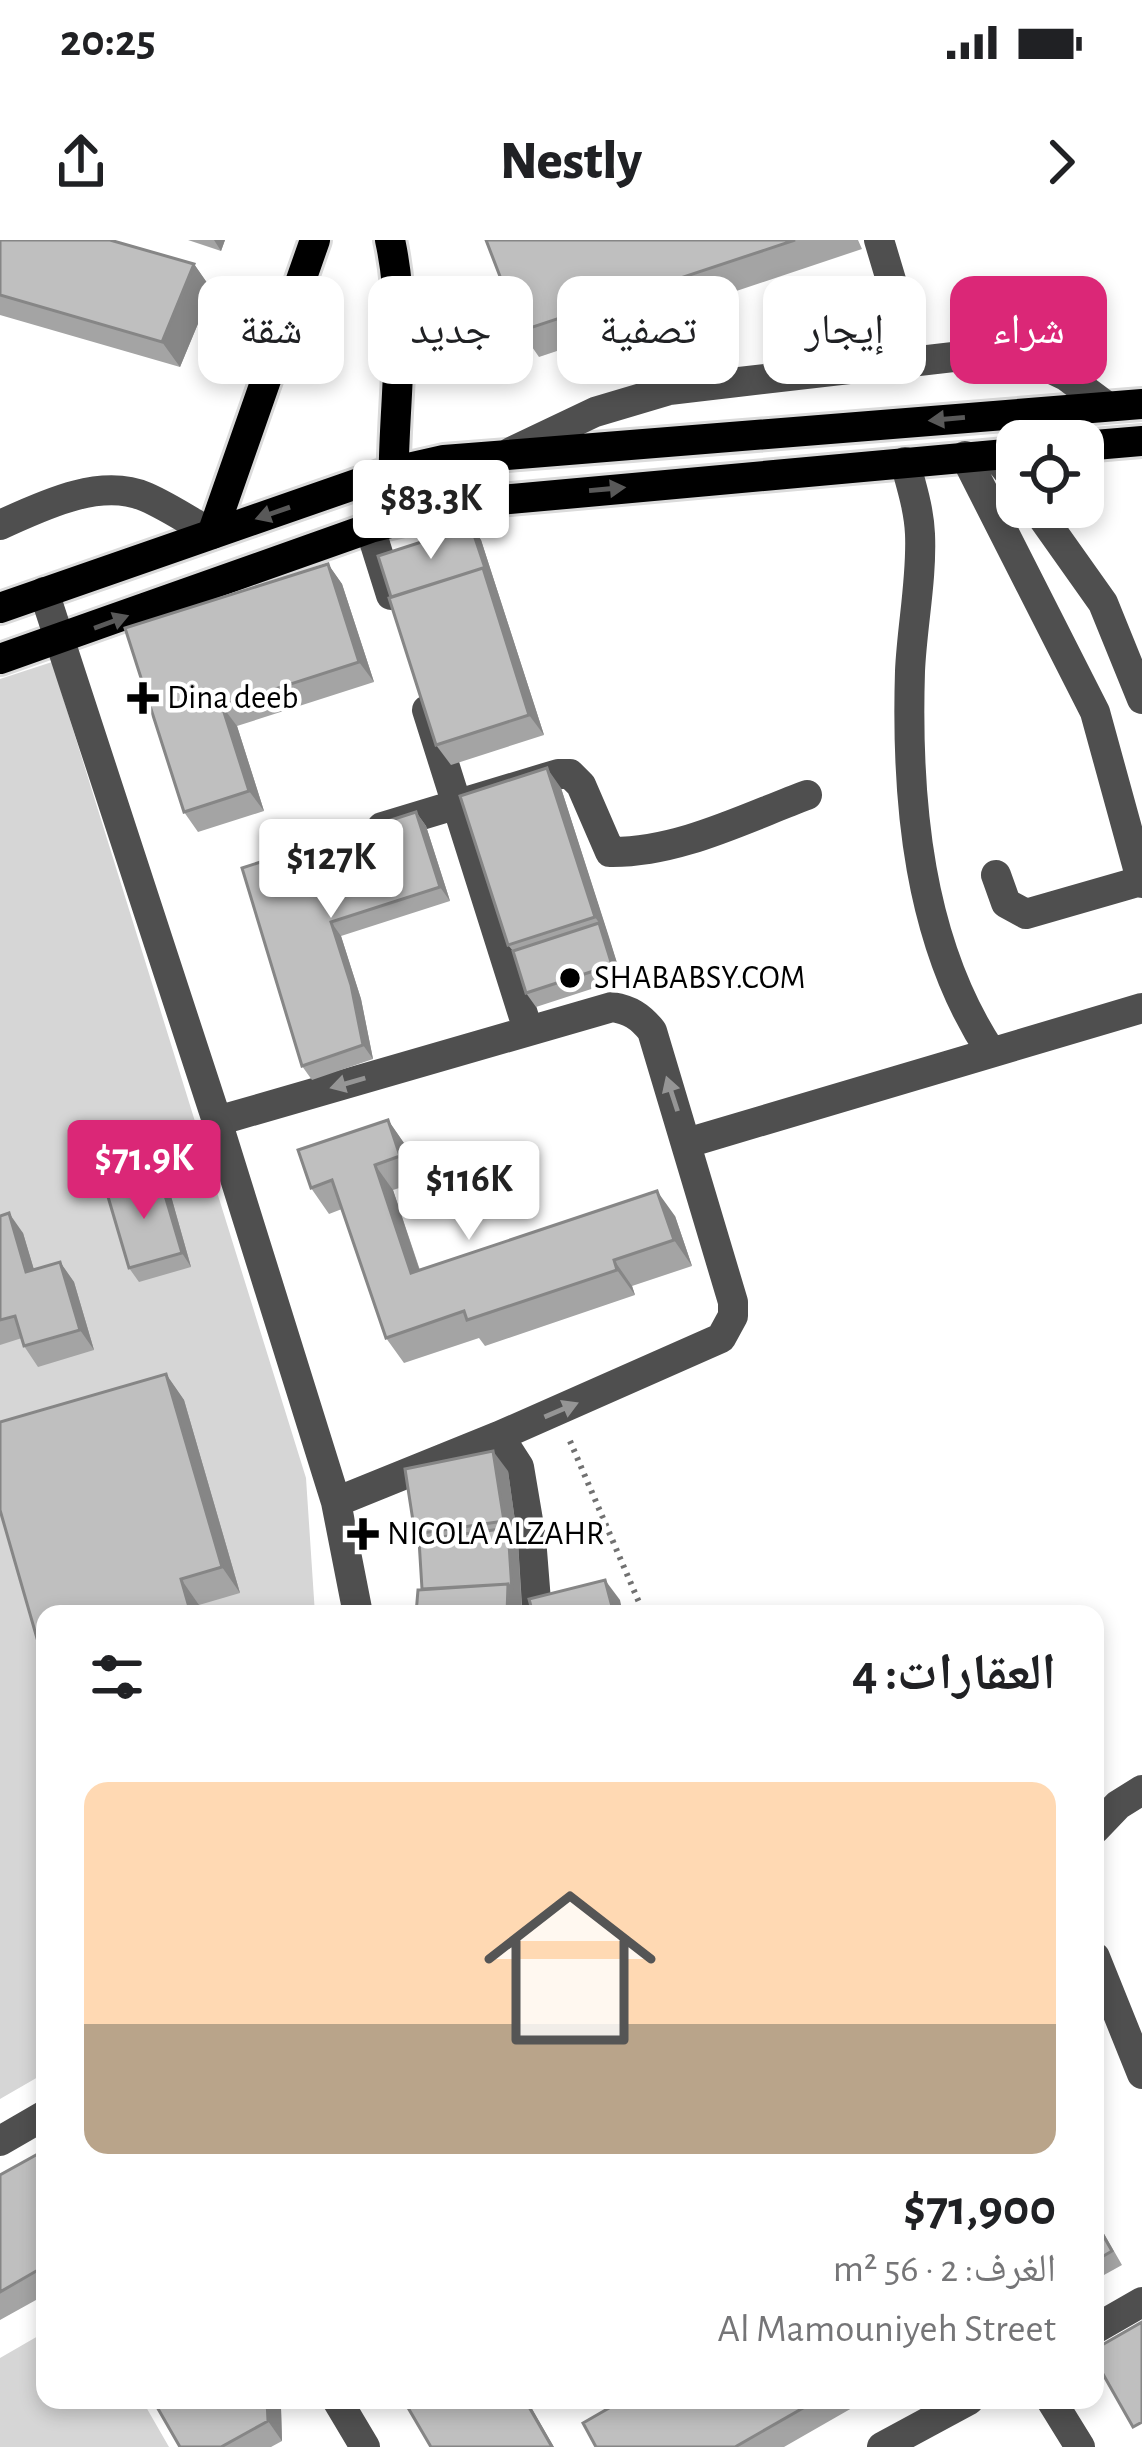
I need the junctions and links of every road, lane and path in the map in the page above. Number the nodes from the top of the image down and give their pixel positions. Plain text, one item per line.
1 (315, 240) edge
2 (390, 240) edge
3 (879, 240) edge
4 (890, 276) edge
5 (926, 359) edge
6 (763, 379) edge
7 (1142, 404) edge
8 (1106, 406) junction
9 (1136, 441) edge
10 (1104, 444) edge
11 (511, 452) junction
12 (993, 455) edge
13 (904, 462) junction
14 (391, 472) junction
15 (382, 524) junction
16 (0, 525) edge
17 (1050, 528) edge
18 (212, 534) junction
19 (44, 592) junction
20 (0, 608) edge
21 (396, 613) edge
22 (60, 640) junction
23 (0, 659) edge
24 (416, 677) edge
25 (1142, 699) edge
26 (807, 795) dead end
27 (457, 804) junction
28 (348, 837) edge
29 (996, 875) dead end
30 (1142, 882) edge
31 (1142, 1008) edge
32 (528, 1030) junction
33 (992, 1052) junction
34 (218, 1121) junction
35 (688, 1143) junction
36 (557, 1411) junction
37 (500, 1436) junction
38 (336, 1502) junction
39 (356, 1605) edge
40 (536, 1605) edge
41 (640, 1605) edge
42 (1142, 1790) edge
43 (1104, 1820) edge
44 (1104, 1979) edge
45 (1142, 2074) edge
46 (36, 2120) edge
47 (0, 2141) edge
48 (1142, 2302) edge
49 (1104, 2324) edge
50 (340, 2409) edge
51 (952, 2409) edge
52 (1057, 2409) edge
53 (351, 2442) edge
54 (882, 2447) edge
55 (1080, 2447) edge

1 - 18 main road
2 - 14 main road
3 - 4 street
5 - 8 street
6 - 11 street
7 - 8 main road
8 -> 11 main road
9 - 10 main road
11 - 14 main road
12 - 13 main road
12 - 30 street
15 -> 13 main road
13 - 33 street
14 - 15 main road
14 -> 18 main road
15 - 21 street
22 -> 15 main road
16 - 18 street
17 - 25 street
18 - 19 main road
19 - 20 main road
19 - 22 street
22 - 23 main road
22 - 34 street
24 - 27 street
26 - 27 street
27 - 28 street
27 - 32 street
29 - 30 street
31 - 33 street
32 -> 34 street
35 -> 32 street
33 - 35 street
34 - 38 street
36 -> 35 street
36 - 37 street
36 - 41 path
37 - 38 street
37 - 40 street
38 - 39 street
42 - 43 street
44 - 45 street
46 - 47 street
48 - 49 street
50 - 53 street
51 - 54 street
52 - 55 street

